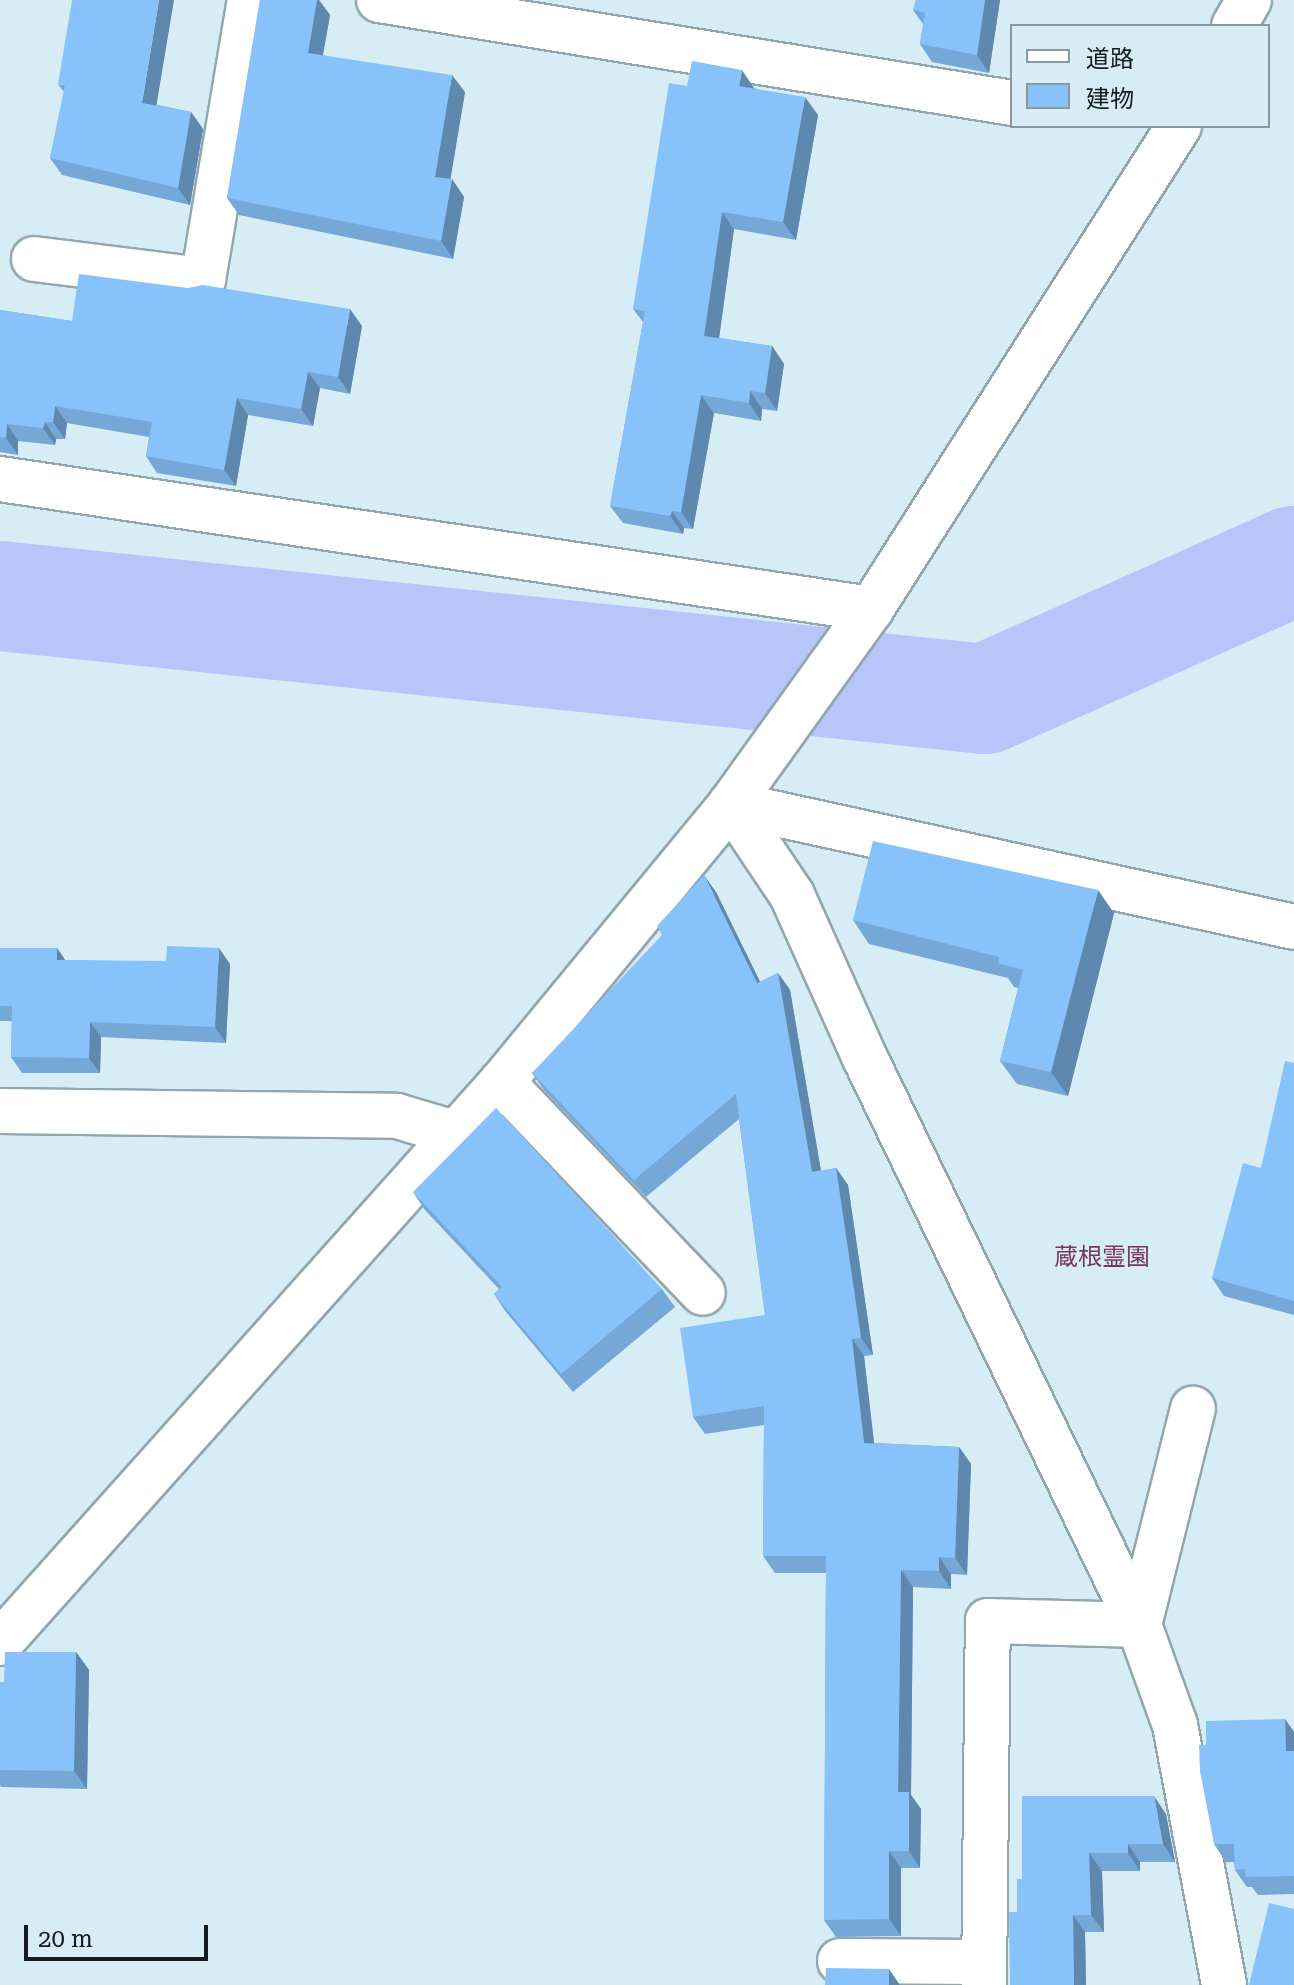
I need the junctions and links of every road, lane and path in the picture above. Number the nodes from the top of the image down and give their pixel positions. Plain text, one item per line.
1 (250, 0) edge
2 (379, 0) edge
3 (1249, 0) edge
4 (529, 12) edge
5 (1235, 24) edge
6 (1010, 103) edge
7 (1168, 128) edge
8 (34, 259) dead end
9 (0, 479) edge
10 (871, 609) junction
11 (731, 804) junction
12 (1294, 927) edge
13 (502, 1082) junction
14 (0, 1111) edge
15 (454, 1133) junction
16 (703, 1293) dead end
17 (1193, 1409) dead end
18 (1139, 1625) junction
19 (0, 1643) edge
20 (840, 1961) dead end
21 (984, 1973) edge
22 (1224, 1985) edge

1 - 8 street
2 - 4 street
3 - 5 street
4 - 6 street
7 - 10 street
9 - 10 street
10 - 11 street
11 - 12 street
11 - 13 street
11 - 18 street
13 - 15 street
13 - 16 street
14 - 15 street
15 - 19 street
17 - 18 street
18 - 21 street
18 - 22 street
20 - 21 street

